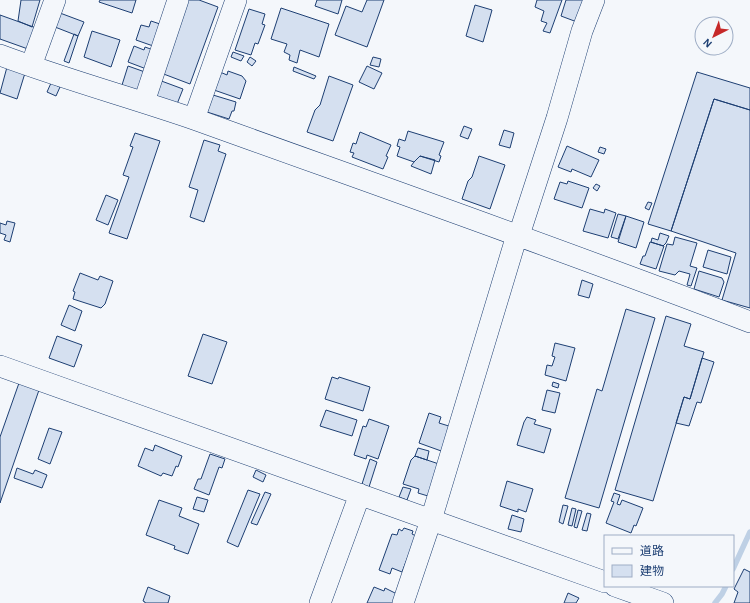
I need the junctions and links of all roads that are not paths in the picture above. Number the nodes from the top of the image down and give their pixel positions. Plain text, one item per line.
1 (55, 0) edge
2 (178, 0) edge
3 (236, 0) edge
4 (594, 0) edge
5 (0, 55) edge
6 (31, 66) junction
7 (144, 102) junction
8 (194, 119) junction
9 (518, 235) junction
10 (750, 322) edge
11 (0, 366) edge
12 (360, 494) junction
13 (432, 520) junction
14 (604, 582) edge
15 (618, 587) edge
16 (320, 603) edge
17 (403, 603) edge
18 (663, 603) edge

1 - 6 street
2 - 7 street
3 - 8 street
4 - 9 street
5 - 6 street
6 - 7 street
7 - 8 street
8 - 9 street
9 - 10 street
9 - 13 street
11 - 12 street
12 - 13 street
12 - 16 street
13 - 14 street
13 - 17 street
15 - 18 street

